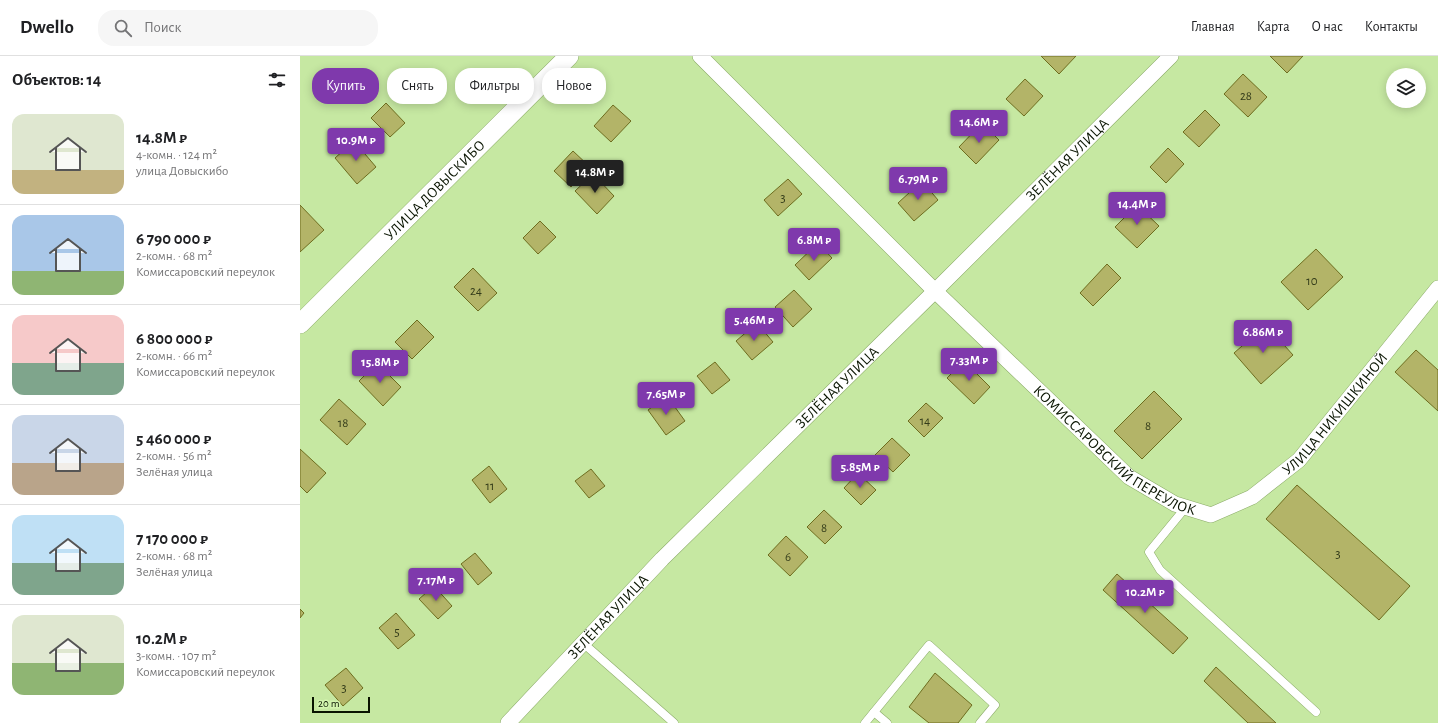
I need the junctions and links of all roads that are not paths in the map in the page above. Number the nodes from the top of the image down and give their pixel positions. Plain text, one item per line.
1 (569, 56) edge
2 (700, 56) edge
3 (1171, 56) edge
4 (1438, 288) edge
5 (935, 291) junction
6 (300, 324) edge
7 (1186, 507) junction
8 (1211, 515) joint
9 (584, 643) junction
10 (874, 712) junction
11 (1316, 712) dead end
12 (508, 723) edge
13 (674, 723) edge
14 (865, 723) edge
15 (887, 723) edge
16 (980, 723) edge

1 - 6 street, УЛИЦА ДОВЫСКИБО
2 - 5 street, КОМИССАРОВСКИЙ ПЕРЕУЛОК
3 - 5 street, ЗЕЛЁНАЯ УЛИЦА
4 - 8 street, УЛИЦА НИКИШКИНОЙ
5 - 7 street, КОМИССАРОВСКИЙ ПЕРЕУЛОК
5 - 9 street, ЗЕЛЁНАЯ УЛИЦА
7 - 8 street, КОМИССАРОВСКИЙ ПЕРЕУЛОК
7 - 11 lane
9 - 12 street, ЗЕЛЁНАЯ УЛИЦА
9 - 13 lane
10 - 14 lane
10 - 15 lane
10 - 16 lane

